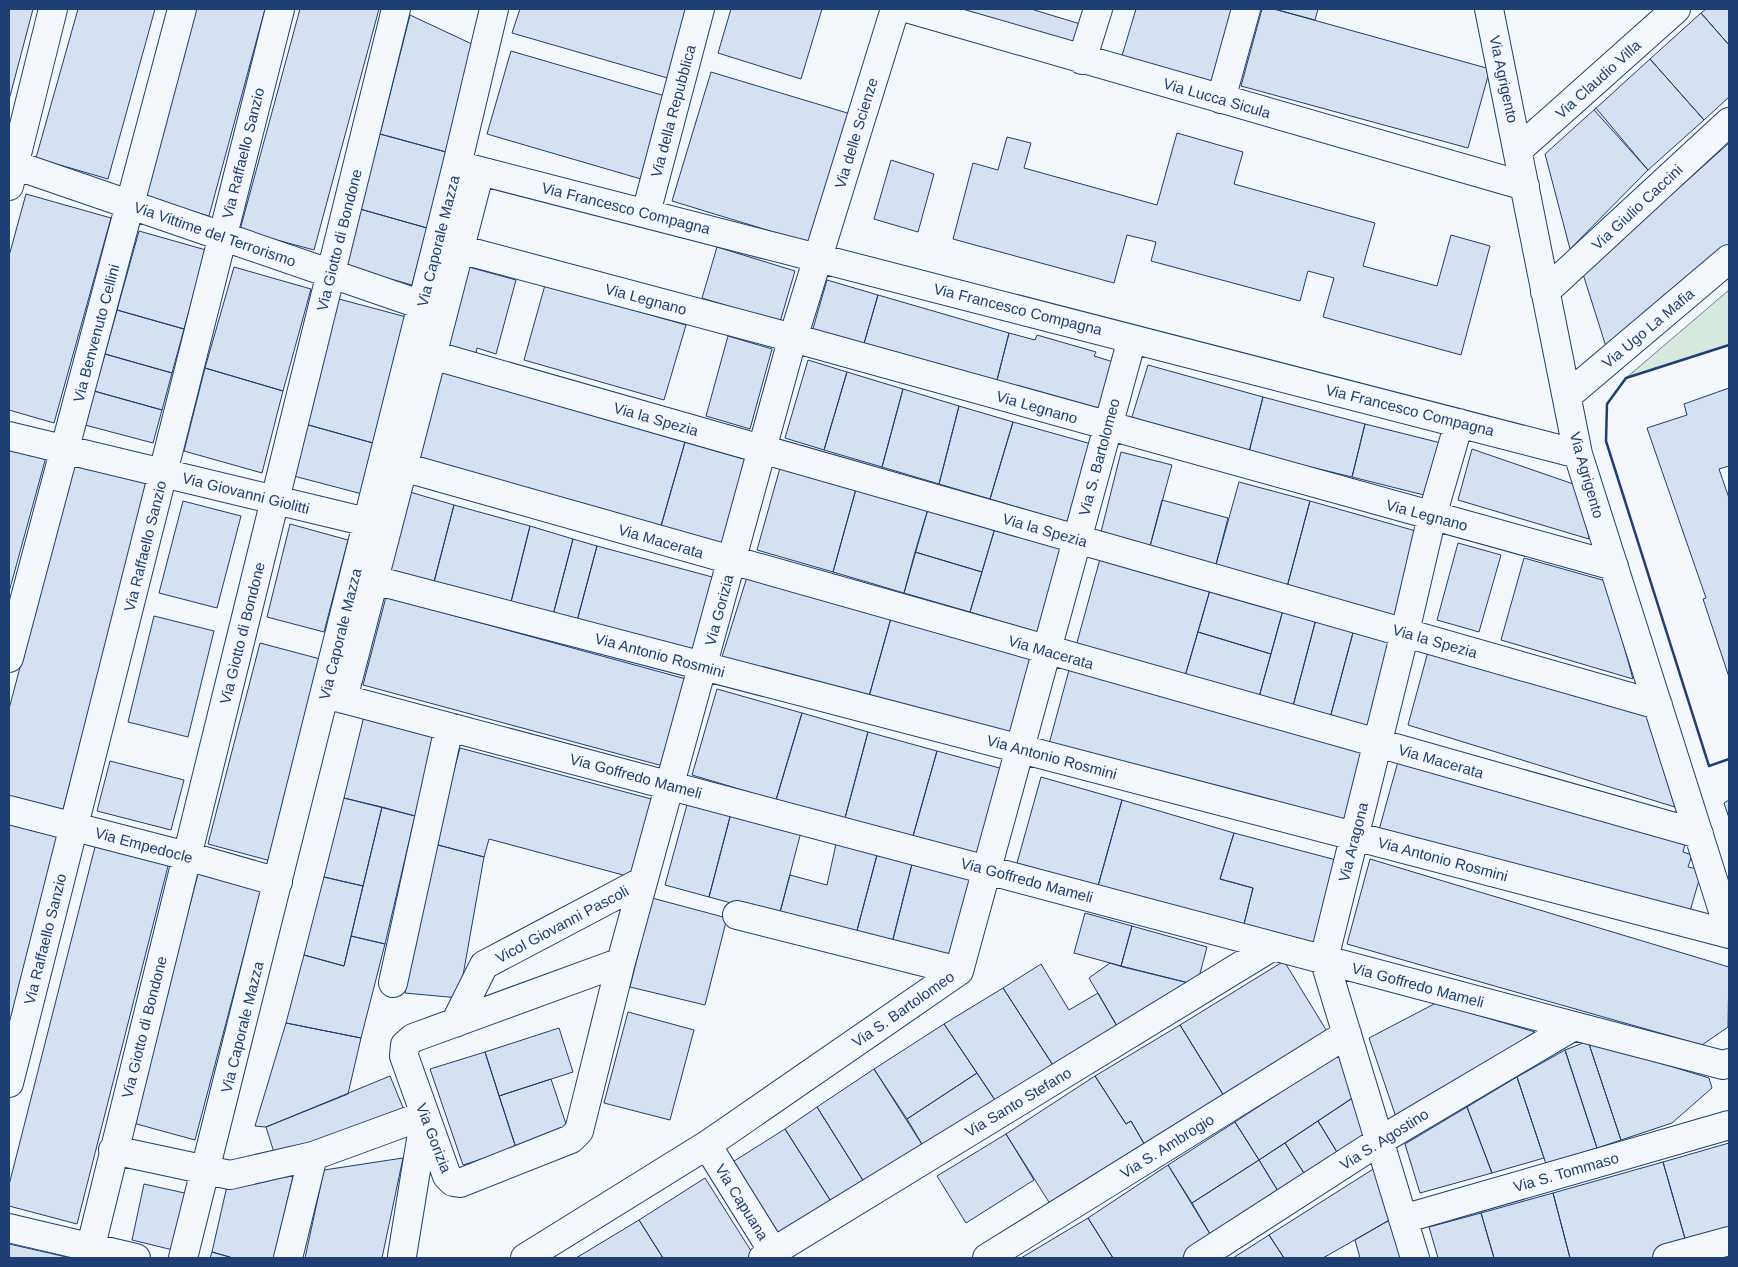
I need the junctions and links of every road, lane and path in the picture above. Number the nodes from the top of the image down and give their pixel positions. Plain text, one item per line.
1 (53, 9) edge
2 (182, 9) edge
3 (280, 9) edge
4 (396, 9) edge
5 (494, 9) edge
6 (700, 9) edge
7 (895, 9) edge
8 (910, 9) edge
9 (1098, 9) edge
10 (1246, 9) edge
11 (1676, 9) edge
12 (1493, 11) edge
13 (1082, 60) junction
14 (1221, 99) junction
15 (1729, 122) edge
16 (1519, 149) junction
17 (469, 168) junction
18 (11, 171) edge
19 (1525, 186) junction
20 (130, 205) junction
21 (646, 213) junction
22 (221, 236) junction
23 (459, 249) junction
24 (818, 258) junction
25 (1729, 259) edge
26 (331, 273) junction
27 (1545, 292) junction
28 (422, 305) junction
29 (793, 338) junction
30 (1132, 339) junction
31 (432, 355) junction
32 (1566, 396) junction
33 (1459, 423) junction
34 (1107, 427) junction
35 (9, 436) edge
36 (65, 449) junction
37 (762, 449) junction
38 (1578, 454) junction
39 (403, 467) junction
40 (163, 473) junction
41 (275, 500) junction
42 (1432, 516) junction
43 (368, 522) junction
44 (1077, 539) junction
45 (732, 560) junction
46 (1614, 566) junction
47 (374, 580) junction
48 (1405, 632) junction
49 (1046, 650) junction
50 (9, 658) edge
51 (703, 666) junction
52 (334, 697) junction
53 (1658, 704) junction
54 (449, 727) junction
55 (1377, 743) junction
56 (1019, 749) junction
57 (670, 786) junction
58 (9, 810) edge
59 (74, 827) junction
60 (1700, 834) junction
61 (1355, 836) junction
62 (187, 856) junction
63 (986, 869) junction
64 (643, 881) junction
65 (278, 882) junction
66 (737, 915) dead end
67 (1729, 932) edge
68 (1273, 946) junction
69 (1324, 959) junction
70 (621, 962) junction
71 (959, 971) junction
72 (394, 983) dead end
73 (455, 1023) junction
74 (1574, 1026) junction
75 (1347, 1034) junction
76 (1729, 1063) edge
77 (9, 1083) edge
78 (425, 1115) junction
79 (1729, 1125) edge
80 (1381, 1140) junction
81 (707, 1145) junction
82 (113, 1150) junction
83 (312, 1156) junction
84 (206, 1171) junction
85 (1403, 1219) junction
86 (9, 1228) edge
87 (1729, 1241) edge
88 (89, 1253) edge
89 (402, 1256) dead end
90 (771, 1256) edge
91 (136, 1258) edge
92 (183, 1258) edge
93 (288, 1258) edge
94 (525, 1258) edge
95 (987, 1258) edge
96 (1198, 1258) edge
97 (1415, 1258) edge
98 (1667, 1258) edge

1 - 18 street
2 - 20 street, Via Benvenuto Cellini
3 - 22 street, Via Raffaello Sanzio
4 - 26 street, Via Giotto di Bondone
5 - 17 street, Via Caporale Mazza
6 - 21 street, Via della Repubblica
7 - 24 street, Via delle Scienze
8 - 13 street, Via Lucca Sicula
9 - 13 street
10 - 14 street
11 - 16 street, Via Claudio Villa
12 - 16 street, Via Agrigento
13 - 14 street, Via Lucca Sicula
14 - 19 street, Via Lucca Sicula
15 - 27 street, Via Giulio Caccini
16 - 19 street, Via Agrigento
17 - 21 street, Via Francesco Compagna
17 - 23 street, Via Caporale Mazza
17 - 28 street, Via Caporale Mazza
18 - 20 street, Via Vittime del Terrorismo
19 - 27 street, Via Agrigento
20 - 22 street, Via Vittime del Terrorismo
20 - 36 street, Via Benvenuto Cellini
21 - 24 street, Via Francesco Compagna
22 - 26 street, Via Vittime del Terrorismo
22 - 40 street, Via Raffaello Sanzio
23 - 29 street, Via Legnano
23 - 31 street, Via Caporale Mazza
24 - 29 street, Via Gorizia
24 - 30 street, Via Francesco Compagna
25 - 32 street, Via Ugo La Mafia
26 - 28 street, Via Vittime del Terrorismo
26 - 41 street, Via Giotto di Bondone
27 - 32 street, Via Agrigento
28 - 43 street, Via Caporale Mazza
29 - 34 street, Via Legnano
29 - 37 street, Via Gorizia
30 - 33 street, Via Francesco Compagna
30 - 34 street, Via S. Bartolomeo
31 - 37 street, Via la Spezia
31 - 39 street, Via Caporale Mazza
32 - 38 street, Via Agrigento
33 - 38 street, Via Francesco Compagna
33 - 42 street, Via Aragona
34 - 42 street, Via Legnano
34 - 44 street, Via S. Bartolomeo
35 - 36 street, Via Giovanni Giolitti
36 - 40 street, Via Giovanni Giolitti
36 - 50 street, Via Benvenuto Cellini
37 - 44 street, Via la Spezia
37 - 45 street, Via Gorizia
38 - 46 street, Via Agrigento
39 - 45 street, Via Macerata
39 - 47 street, Via Caporale Mazza
40 - 41 street, Via Giovanni Giolitti
40 - 59 street, Via Raffaello Sanzio
41 - 43 street, Via Giovanni Giolitti
41 - 62 street, Via Giotto di Bondone
42 - 46 street, Via Legnano
42 - 48 street, Via Aragona
43 - 52 street, Via Caporale Mazza
44 - 48 street, Via la Spezia
44 - 49 street, Via S. Bartolomeo
45 - 49 street, Via Macerata
45 - 51 street, Via Gorizia
46 - 53 street, Via Agrigento
47 - 51 street, Via Antonio Rosmini
47 - 52 street, Via Caporale Mazza
48 - 53 street, Via la Spezia
48 - 55 street, Via Aragona
49 - 55 street, Via Macerata
49 - 56 street, Via S. Bartolomeo
51 - 56 street, Via Antonio Rosmini
51 - 57 street, Via Gorizia
52 - 54 street, Via Goffredo Mameli
52 - 65 street, Via Caporale Mazza
53 - 60 street, Via Agrigento
54 - 57 street, Via Goffredo Mameli
54 - 72 street
55 - 60 street, Via Macerata
55 - 61 street, Via Aragona
56 - 61 street, Via Antonio Rosmini
56 - 63 street, Via S. Bartolomeo
57 - 63 street, Via Goffredo Mameli
57 - 64 street, Via Gorizia
58 - 59 street, Via Empedocle
59 - 62 street, Via Empedocle
59 - 77 street, Via Raffaello Sanzio
60 - 67 street, Via Agrigento
61 - 67 street, Via Antonio Rosmini
61 - 69 street, Via Aragona
62 - 65 street, Via Empedocle
62 - 82 street, Via Giotto di Bondone
63 - 68 street, Via Goffredo Mameli
63 - 71 street, Via S. Bartolomeo
64 - 70 street, Via Gorizia
64 - 73 street, Vicol Giovanni Pascoli
65 - 84 street, Via Caporale Mazza
66 - 71 street
68 - 69 street, Via Goffredo Mameli
68 - 90 street, Via Santo Stefano
69 - 74 street, Via Goffredo Mameli
69 - 75 street
70 - 73 street, Via Gorizia
70 - 78 street, Via Gorizia
71 - 81 street, Via S. Bartolomeo
73 - 78 street, Via Gorizia
74 - 76 street, Via Goffredo Mameli
74 - 80 street, Via S. Agostino
75 - 80 street
75 - 95 street, Via S. Ambrogio
78 - 83 street
78 - 89 street
79 - 85 street, Via S. Tommaso
80 - 85 street
80 - 96 street, Via S. Agostino
81 - 90 street, Via Capuana
81 - 94 street, Via S. Bartolomeo
82 - 84 street
82 - 88 street, Via Giotto di Bondone
83 - 84 street
83 - 93 street
84 - 92 street, Via Caporale Mazza
85 - 97 street
86 - 88 street
87 - 98 street
88 - 91 street

